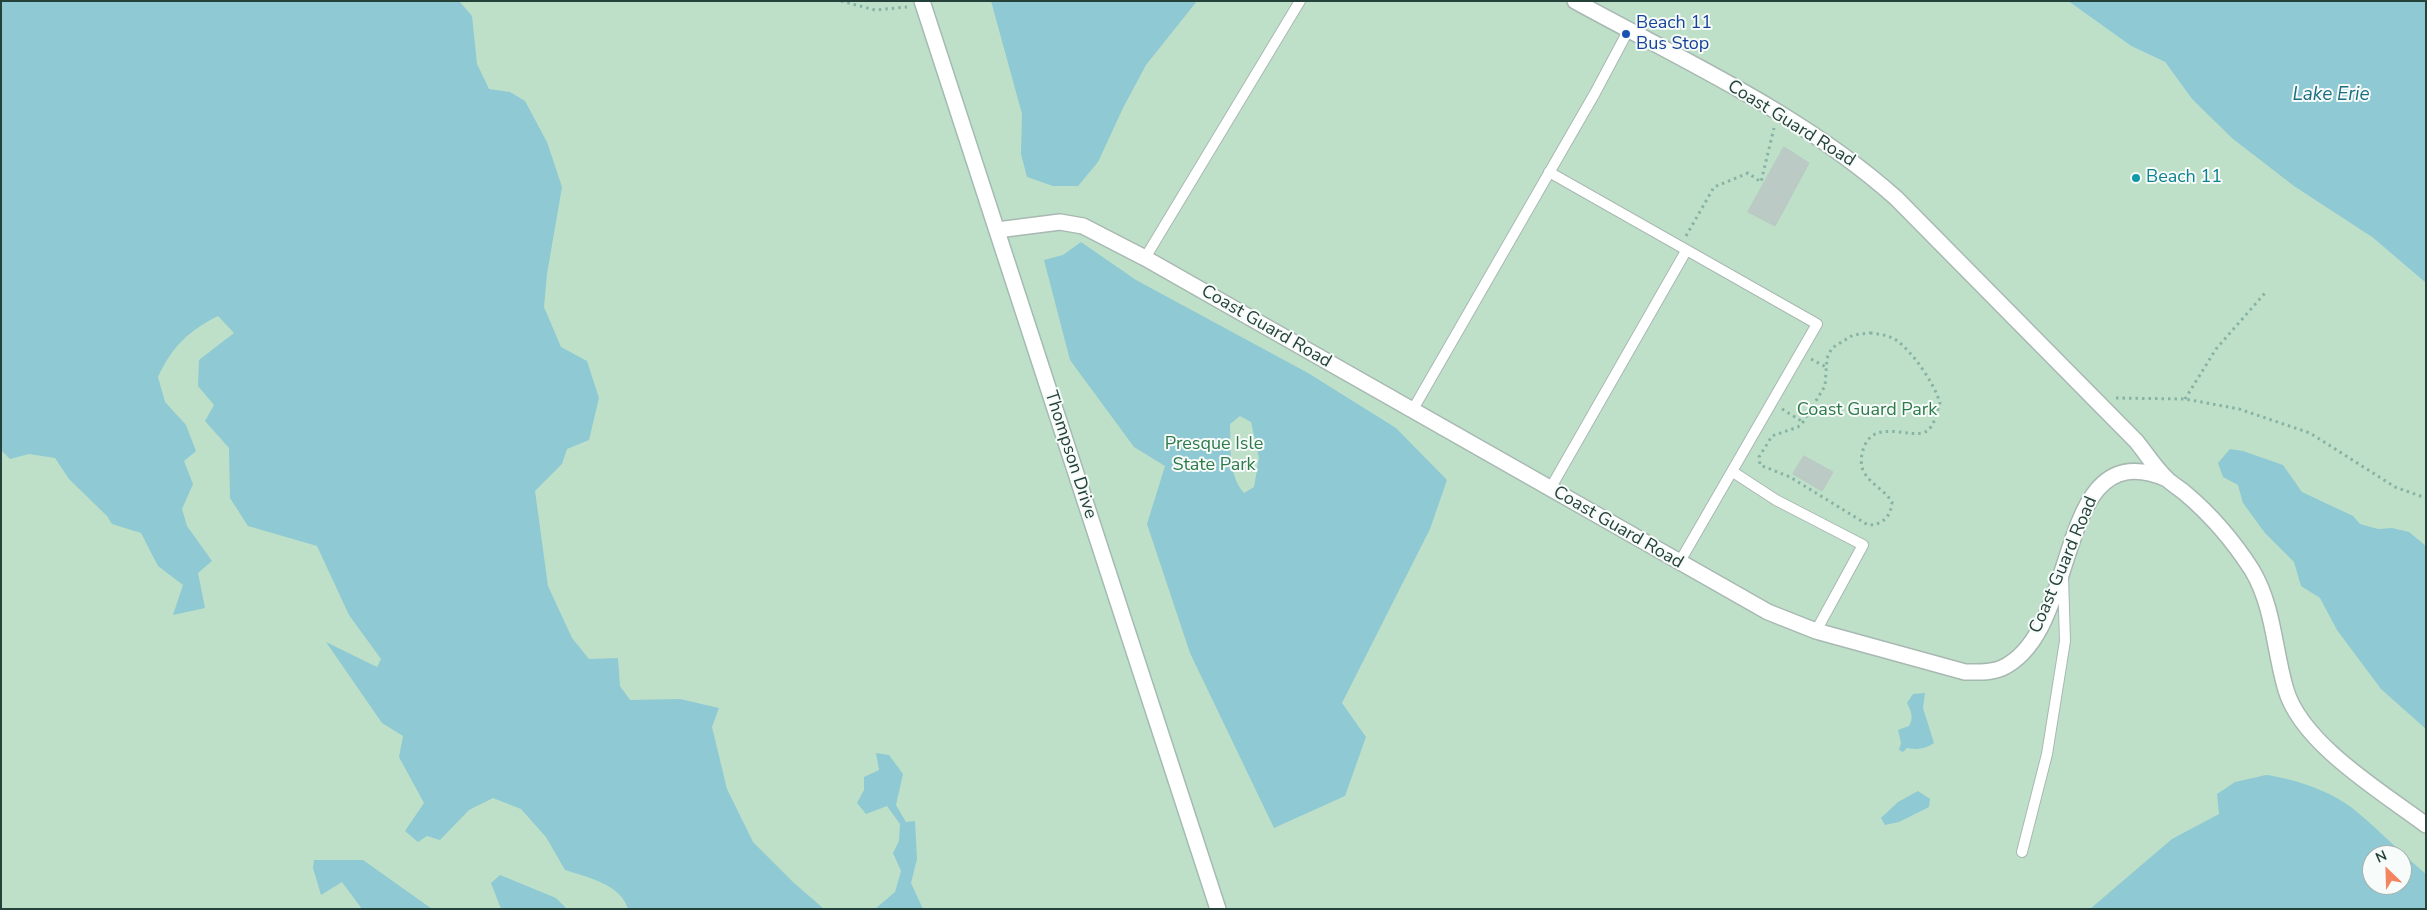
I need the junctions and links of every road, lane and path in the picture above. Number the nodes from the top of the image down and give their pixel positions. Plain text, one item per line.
1 (842, 1) edge
2 (1300, 1) edge
3 (1575, 1) edge
4 (923, 3) edge
5 (1628, 31) junction
6 (1778, 113) junction
7 (1549, 172) junction
8 (997, 230) junction
9 (1683, 249) junction
10 (1145, 258) junction
11 (2265, 293) dead end
12 (1806, 356) dead end
13 (1826, 367) junction
14 (2092, 398) junction
15 (2185, 399) junction
16 (1776, 406) dead end
17 (1412, 410) junction
18 (1803, 422) junction
19 (1733, 472) junction
20 (2166, 479) junction
21 (1550, 489) junction
22 (2426, 498) edge
23 (1679, 563) junction
24 (2063, 573) junction
25 (1816, 631) junction
26 (2426, 825) edge
27 (2022, 852) dead end
28 (1218, 909) edge

1 - 4 path
2 - 10 lane
3 - 5 street, Coast Guard Road
4 - 8 street, Thompson Drive
5 - 6 street, Coast Guard Road
5 - 7 lane
6 - 9 path
6 - 14 street, Coast Guard Road
7 - 9 lane
7 - 17 lane
8 - 10 street, Coast Guard Road
8 - 28 street, Thompson Drive
9 - 19 lane
9 - 21 lane
10 - 17 street, Coast Guard Road
11 - 15 path
12 - 13 path
13 - 18 path
13 - 18 path
14 - 15 path
14 - 20 street, Coast Guard Road
15 - 22 path
16 - 18 path
17 - 21 street, Coast Guard Road
19 - 23 lane
19 - 25 lane
20 - 24 street, Coast Guard Road
20 - 26 street, Coast Guard Road
21 - 23 street, Coast Guard Road
23 - 25 street, Coast Guard Road
24 - 25 street, Coast Guard Road
24 - 27 lane

